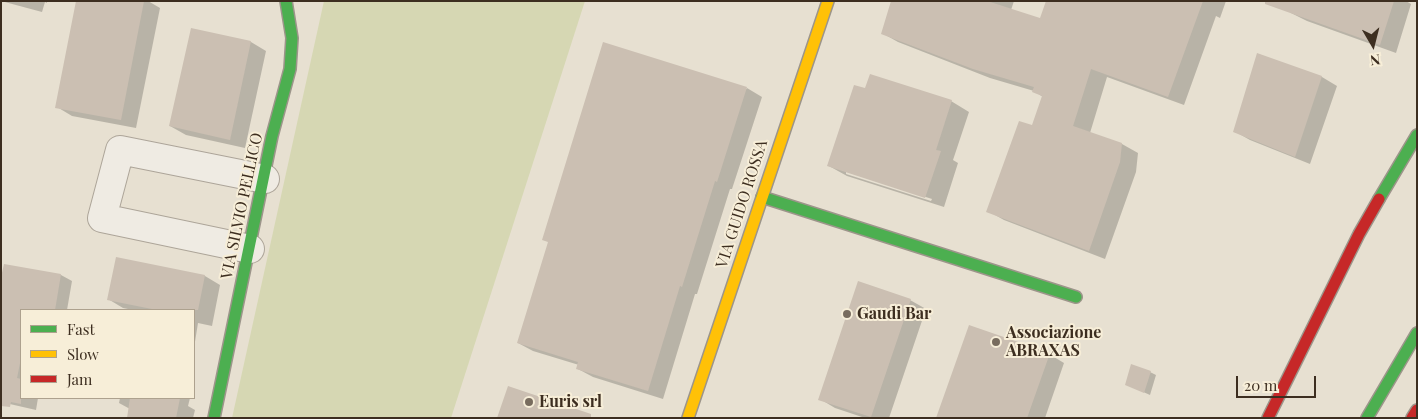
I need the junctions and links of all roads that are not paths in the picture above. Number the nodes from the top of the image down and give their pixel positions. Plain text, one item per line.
1 (286, 1) edge
2 (828, 1) edge
3 (1417, 134) edge
4 (264, 179) junction
5 (762, 197) junction
6 (250, 249) junction
7 (1076, 297) dead end
8 (1417, 333) edge
9 (1417, 410) edge
10 (214, 418) edge
11 (688, 418) edge
12 (1268, 418) edge
13 (1367, 418) edge
14 (1412, 418) edge

1 - 4 main road, VIA SILVIO PELLICO
2 - 5 main road, VIA GUIDO ROSSA
3 - 12 main road
4 - 6 main road, VIA SILVIO PELLICO
4 - 6 street
5 - 7 main road
5 - 11 main road, VIA GUIDO ROSSA
6 - 10 main road, VIA SILVIO PELLICO
8 - 13 main road
9 - 14 main road

